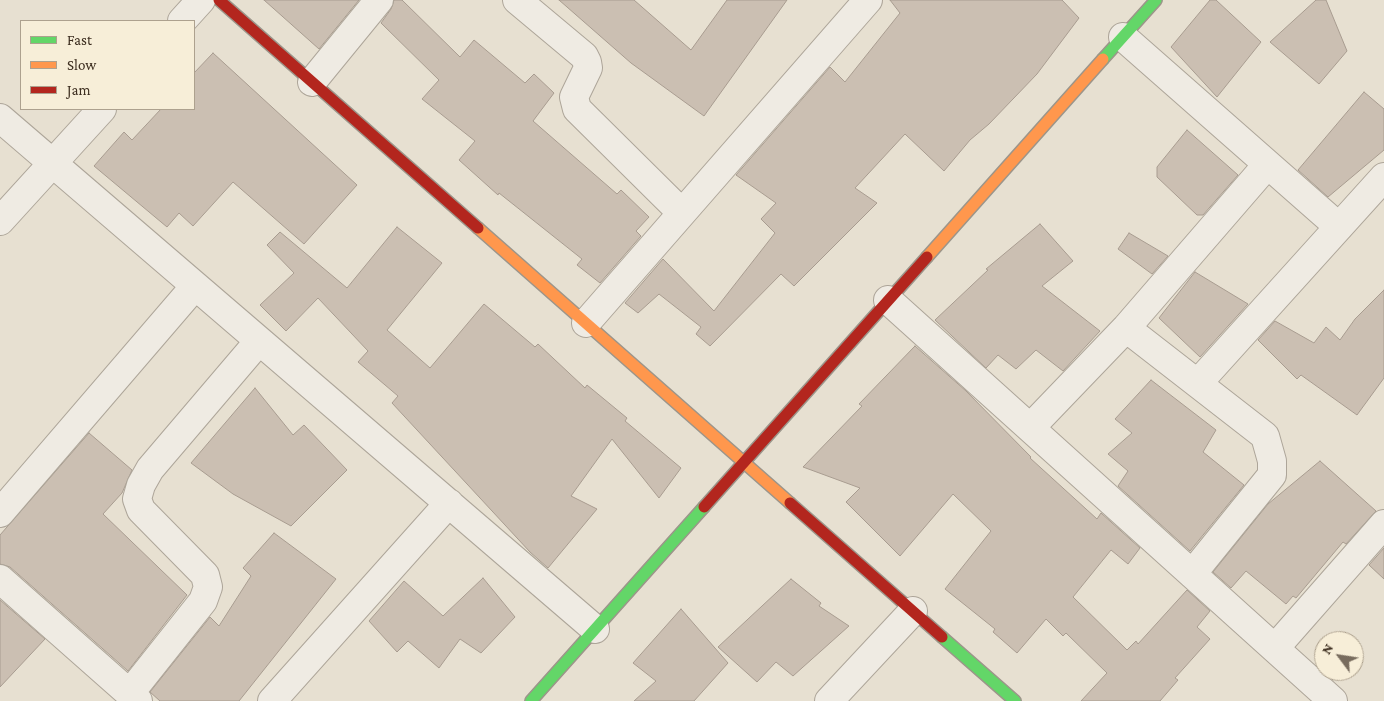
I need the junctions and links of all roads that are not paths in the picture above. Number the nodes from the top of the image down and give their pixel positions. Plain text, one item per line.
1 (201, 0) edge
2 (219, 0) edge
3 (379, 0) edge
4 (517, 0) edge
5 (868, 0) edge
6 (1156, 0) edge
7 (183, 20) edge
8 (1123, 37) junction
9 (312, 82) junction
10 (101, 110) edge
11 (0, 118) edge
12 (52, 163) junction
13 (1267, 166) junction
14 (1384, 177) edge
15 (682, 213) junction
16 (0, 221) edge
17 (1339, 227) junction
18 (195, 286) junction
19 (888, 300) junction
20 (586, 323) junction
21 (1126, 328) junction
22 (260, 341) junction
23 (1198, 383) junction
24 (1030, 428) junction
25 (744, 462) junction
26 (448, 503) junction
27 (0, 513) edge
28 (1384, 524) edge
29 (1192, 574) junction
30 (0, 579) edge
31 (913, 612) junction
32 (595, 628) junction
33 (1275, 648) junction
34 (134, 697) edge
35 (272, 701) edge
36 (531, 701) edge
37 (829, 701) edge
38 (1015, 701) edge
39 (1333, 701) edge

1 - 7 street
2 - 9 street
3 - 9 street
4 - 15 street
5 - 15 street
6 - 8 street
8 - 13 street
8 - 19 street
9 - 20 street
10 - 12 street
11 - 12 street
12 - 16 street
12 - 18 street
13 - 17 street
13 - 21 street
14 - 17 street
15 - 20 street
17 - 23 street
18 - 22 street
18 - 27 street
19 - 24 street
19 - 25 street
20 - 25 street
21 - 23 street
21 - 24 street
22 - 26 street
22 - 34 street
23 - 29 street
24 - 29 street
25 - 31 street
25 - 32 street
26 - 32 street
26 - 35 street
28 - 33 street
29 - 33 street
30 - 34 street
31 - 37 street
31 - 38 street
32 - 36 street
33 - 39 street

